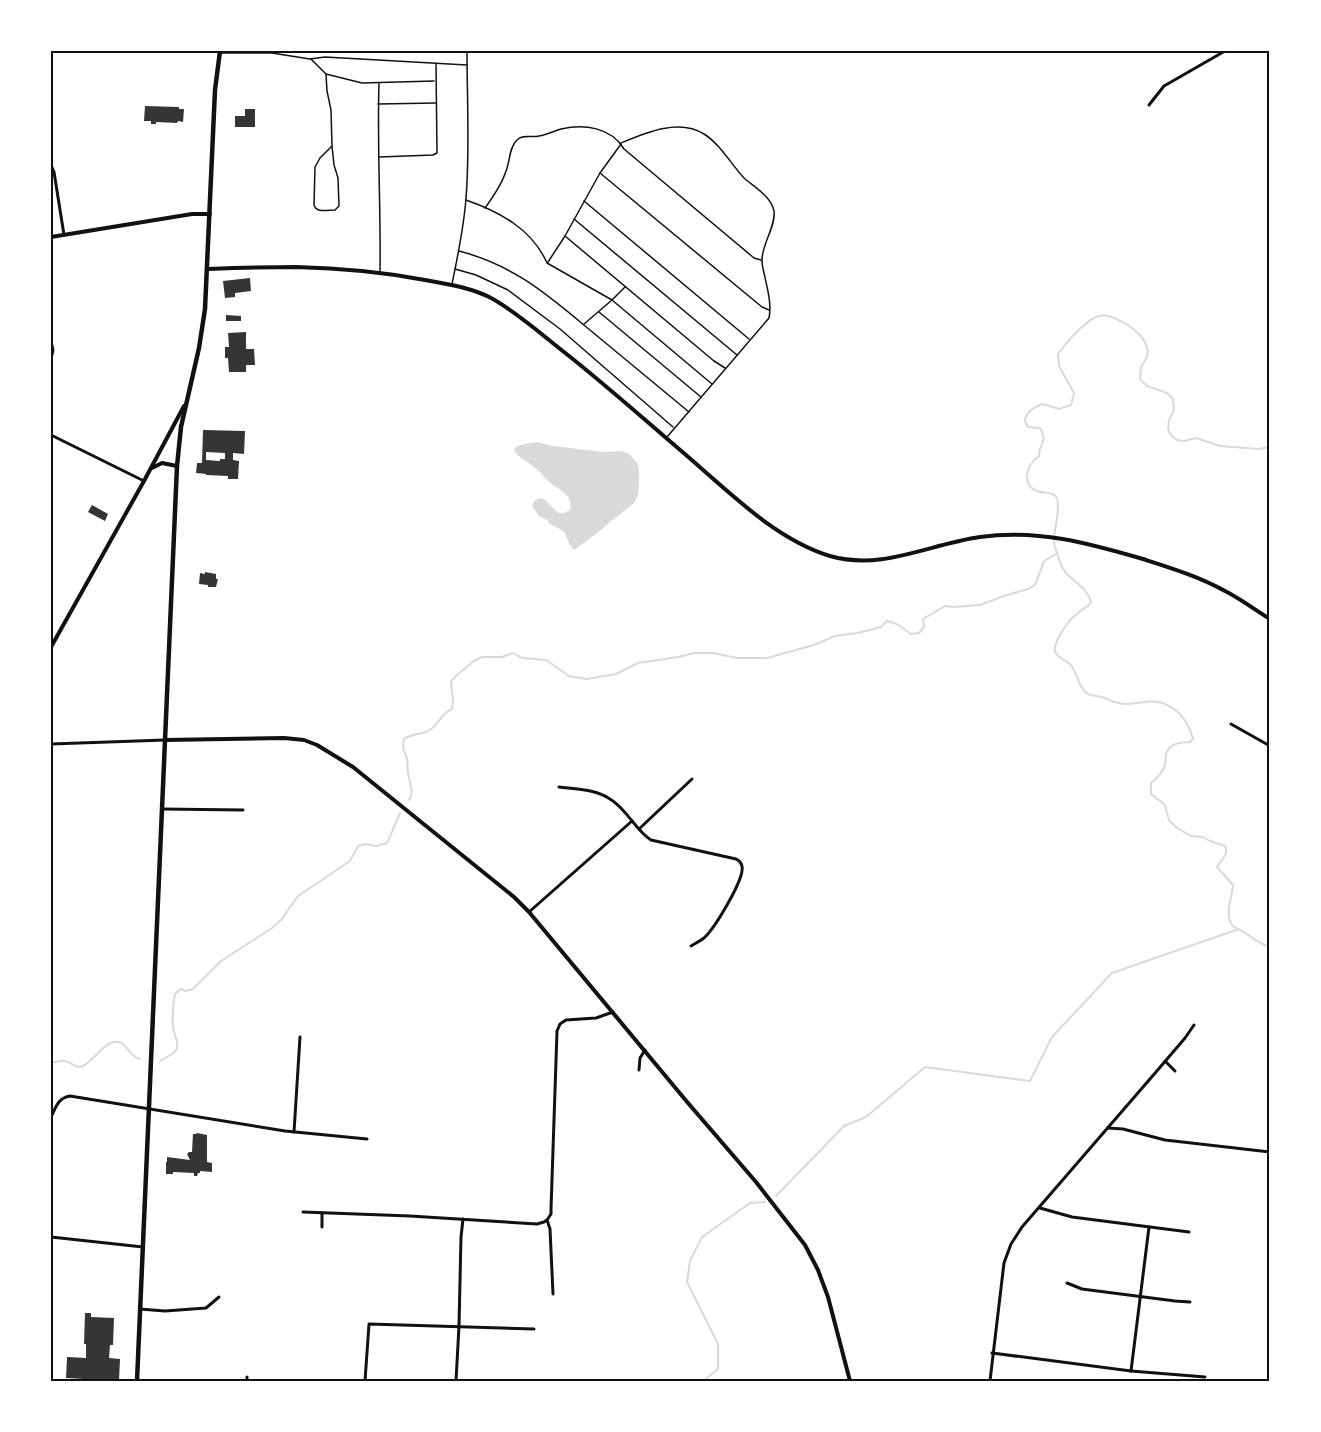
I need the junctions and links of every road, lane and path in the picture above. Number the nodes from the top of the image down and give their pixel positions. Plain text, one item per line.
1 (467, 51) edge
2 (1225, 51) edge
3 (220, 52) edge
4 (273, 52) edge
5 (310, 59) junction
6 (436, 64) junction
7 (467, 65) junction
8 (326, 74) junction
9 (436, 81) junction
10 (379, 83) junction
11 (436, 103) junction
12 (378, 104) junction
13 (1149, 105) dead end
14 (621, 143) junction
15 (332, 146) junction
16 (379, 157) junction
17 (51, 165) edge
18 (600, 173) junction
19 (466, 200) junction
20 (584, 201) junction
21 (485, 208) junction
22 (210, 214) junction
23 (574, 219) junction
24 (64, 235) junction
25 (565, 236) junction
26 (51, 237) edge
27 (459, 251) junction
28 (761, 261) junction
29 (547, 263) junction
30 (208, 269) junction
31 (455, 269) junction
32 (380, 273) junction
33 (451, 285) junction
34 (626, 286) junction
35 (612, 300) junction
36 (769, 310) junction
37 (599, 312) junction
38 (583, 325) junction
39 (751, 340) junction
40 (51, 341) edge
41 (738, 355) junction
42 (51, 359) edge
43 (726, 369) junction
44 (713, 385) junction
45 (702, 398) junction
46 (186, 403) junction
47 (689, 413) junction
48 (675, 428) junction
49 (51, 435) edge
50 (666, 438) junction
51 (177, 466) junction
52 (150, 470) junction
53 (144, 481) junction
54 (1270, 620) edge
55 (52, 644) edge
56 (1231, 724) dead end
57 (165, 740) junction
58 (51, 744) edge
59 (1270, 746) edge
60 (692, 779) dead end
61 (559, 787) dead end
62 (162, 809) junction
63 (243, 810) dead end
64 (632, 821) junction
65 (639, 829) junction
66 (529, 912) junction
67 (692, 946) dead end
68 (613, 1012) junction
69 (1194, 1024) dead end
70 (300, 1037) dead end
71 (645, 1050) junction
72 (1165, 1061) junction
73 (639, 1070) dead end
74 (1175, 1071) dead end
75 (149, 1110) junction
76 (51, 1117) edge
77 (1108, 1128) junction
78 (294, 1132) junction
79 (367, 1139) dead end
80 (1270, 1152) edge
81 (1039, 1208) junction
82 (303, 1212) dead end
83 (322, 1213) junction
84 (463, 1220) junction
85 (547, 1220) junction
86 (322, 1227) dead end
87 (1149, 1227) junction
88 (1189, 1232) dead end
89 (51, 1237) edge
90 (143, 1247) junction
91 (1067, 1283) dead end
92 (553, 1294) dead end
93 (1141, 1297) junction
94 (219, 1298) dead end
95 (1190, 1302) dead end
96 (140, 1309) junction
97 (459, 1326) junction
98 (534, 1329) dead end
99 (993, 1353) junction
100 (1131, 1371) junction
101 (1205, 1377) dead end
102 (137, 1381) edge
103 (365, 1381) edge
104 (456, 1381) edge
105 (850, 1381) edge
106 (990, 1381) edge

1 - 7 lane
2 - 13 street
3 - 4 lane
3 - 22 main road
4 - 5 lane
5 - 6 lane
5 - 8 lane
6 - 7 lane
6 - 9 lane
7 - 19 lane
8 - 10 lane
8 - 15 lane
9 - 10 lane
9 - 11 lane
10 - 12 lane
11 - 12 lane
11 - 16 lane
12 - 16 lane
14 - 18 lane
14 - 21 lane
14 - 28 lane
14 - 28 lane
15 - 15 lane
16 - 32 lane
17 - 24 street
18 - 20 lane
18 - 36 lane
19 - 21 lane
19 - 27 lane
20 - 23 lane
20 - 39 lane
21 - 29 lane
22 - 24 street
22 - 30 main road
23 - 25 lane
23 - 41 lane
24 - 26 street
25 - 29 lane
25 - 34 lane
27 - 31 lane
27 - 38 lane
28 - 36 lane
29 - 35 lane
30 - 32 street
30 - 46 main road
31 - 33 lane
31 - 48 lane
32 - 33 street
33 - 50 street
34 - 35 lane
34 - 43 lane
35 - 37 lane
35 - 44 lane
36 - 39 lane
37 - 38 lane
37 - 45 lane
38 - 47 lane
39 - 41 lane
40 - 42 street
41 - 43 lane
43 - 44 lane
44 - 45 lane
45 - 47 lane
46 - 51 main road
46 - 52 street
47 - 48 lane
48 - 50 lane
49 - 53 street
50 - 54 street
51 - 52 street
51 - 57 main road
52 - 53 street
53 - 55 street
56 - 59 street
57 - 58 street
57 - 62 main road
57 - 66 street
60 - 65 street
61 - 64 street
62 - 63 street
62 - 75 main road
64 - 65 street
64 - 66 street
65 - 67 street
66 - 68 street
68 - 71 street
68 - 85 street
69 - 72 street
70 - 78 street
71 - 73 street
71 - 105 street
72 - 74 street
72 - 77 street
75 - 76 street
75 - 78 street
75 - 90 main road
77 - 80 street
77 - 81 street
78 - 79 street
81 - 87 street
81 - 99 street
82 - 83 street
83 - 84 street
83 - 86 street
84 - 85 street
84 - 97 street
85 - 92 street
87 - 88 street
87 - 93 street
89 - 90 street
90 - 96 main road
91 - 93 street
93 - 95 street
93 - 100 street
94 - 96 street
96 - 102 main road
97 - 98 street
97 - 103 street
97 - 104 street
99 - 100 street
99 - 106 street
100 - 101 street

